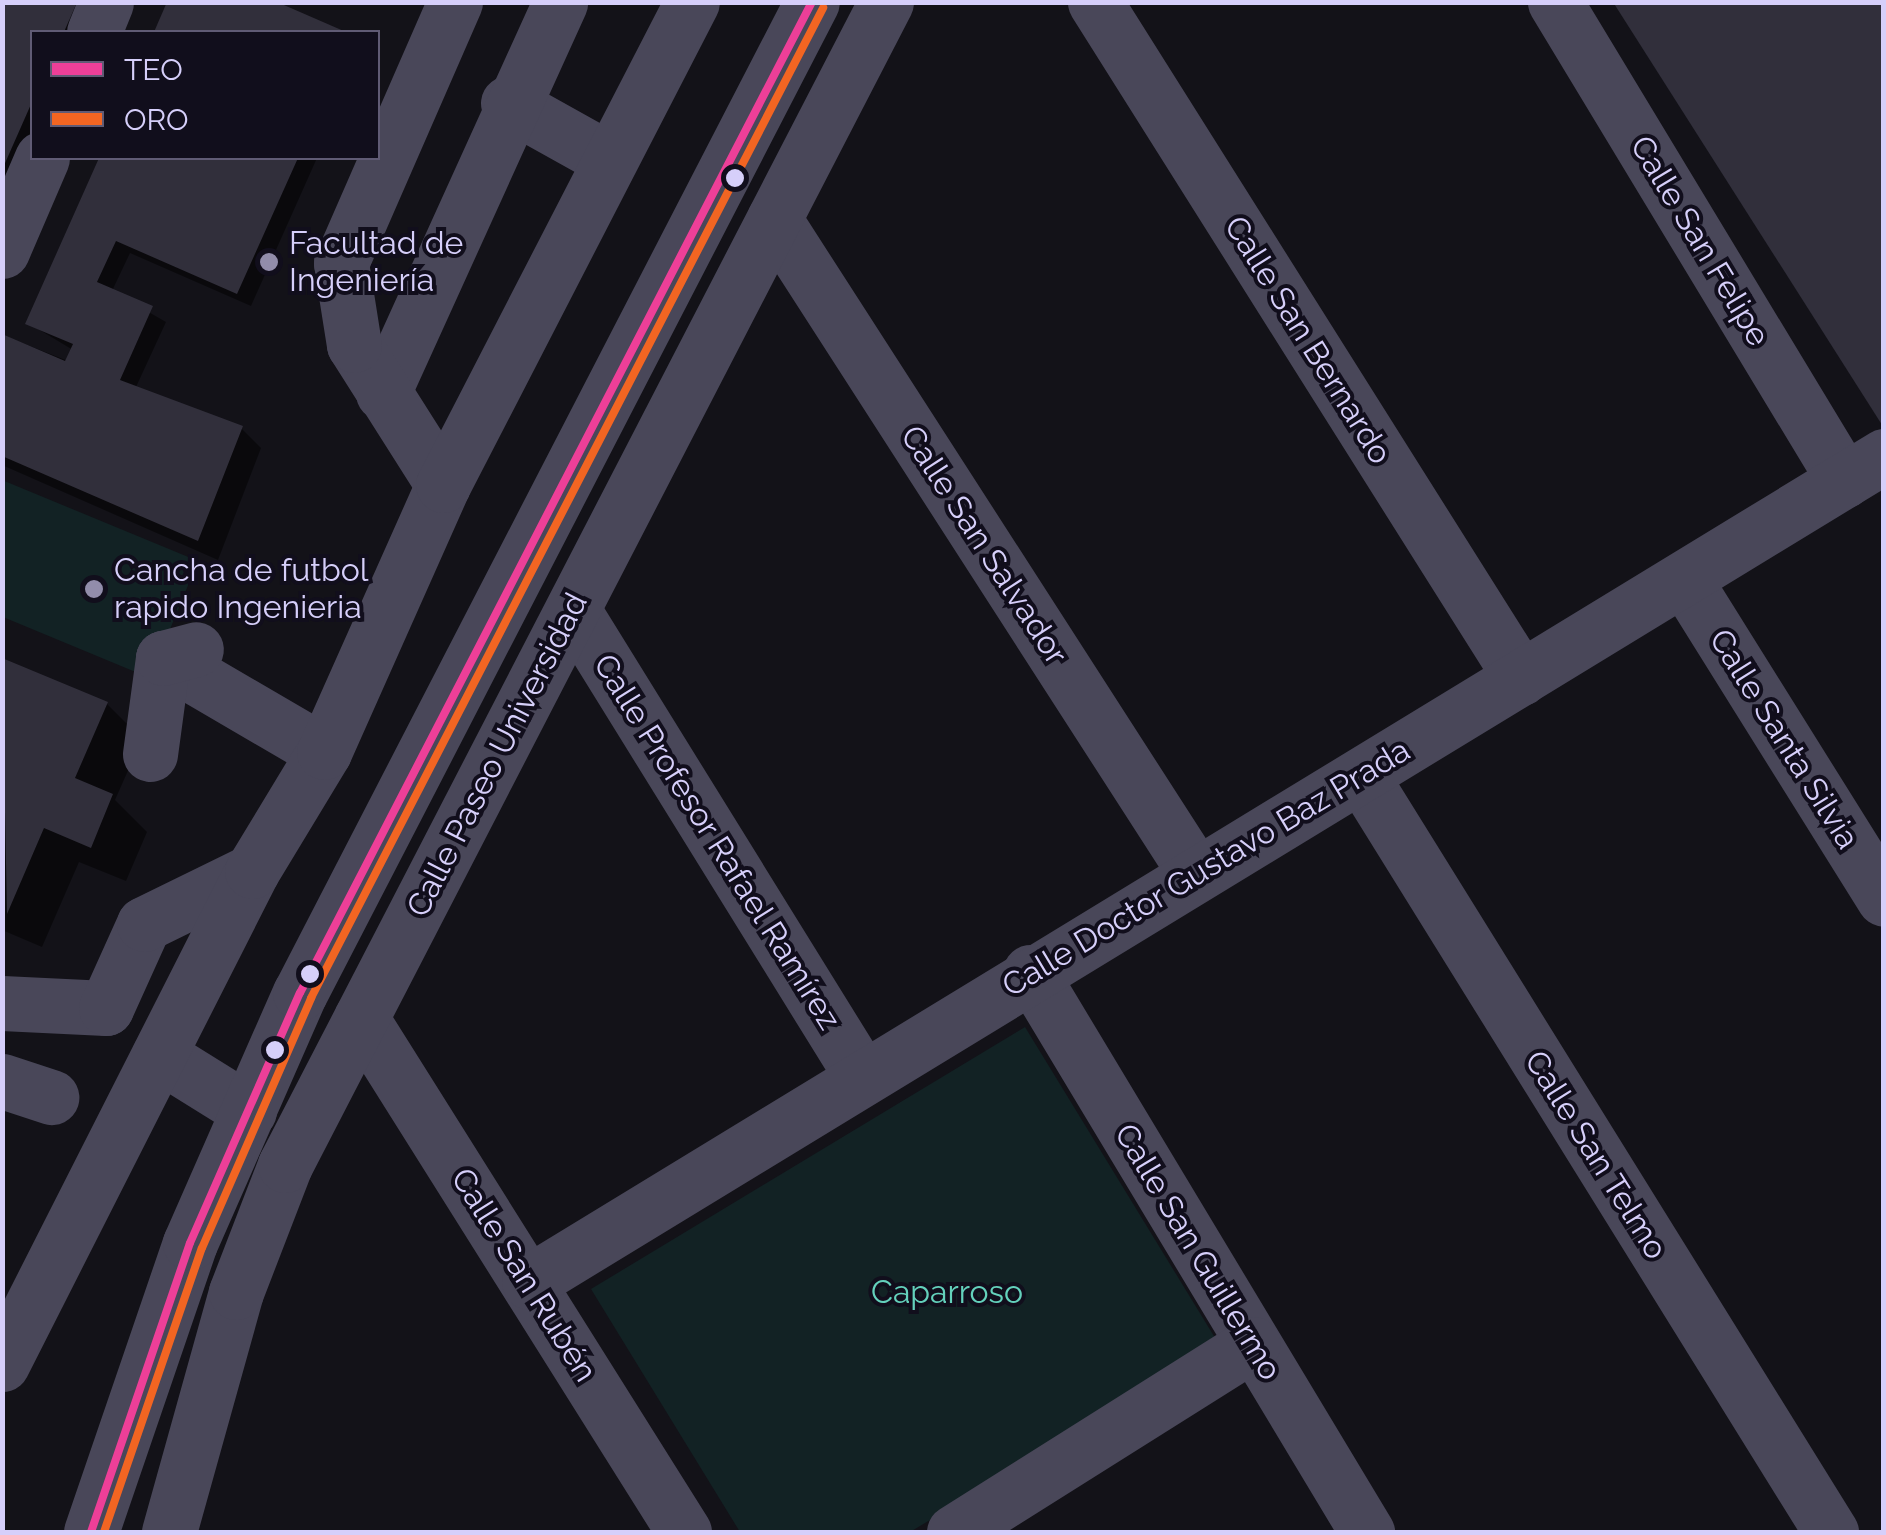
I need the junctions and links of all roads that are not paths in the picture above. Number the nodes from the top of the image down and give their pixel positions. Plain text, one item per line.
1 (106, 2) edge
2 (456, 2) edge
3 (560, 2) edge
4 (692, 2) edge
5 (812, 2) edge
6 (886, 2) edge
7 (1094, 2) edge
8 (1555, 2) edge
9 (95, 30) edge
10 (508, 103) junction
11 (608, 159) junction
12 (41, 160) edge
13 (774, 219) junction
14 (2, 250) edge
15 (383, 393) junction
16 (1864, 468) edge
17 (443, 486) junction
18 (1684, 579) junction
19 (572, 610) junction
20 (1521, 678) junction
21 (324, 752) junction
22 (150, 754) dead end
23 (1362, 777) junction
24 (252, 871) junction
25 (1194, 871) junction
26 (1884, 899) edge
27 (1030, 972) junction
28 (2, 1003) edge
29 (362, 1018) junction
30 (159, 1055) junction
31 (861, 1075) junction
32 (249, 1111) junction
33 (529, 1282) junction
34 (1254, 1344) junction
35 (2, 1364) edge
36 (189, 1527) edge
37 (91, 1532) edge
38 (684, 1532) edge
39 (954, 1532) edge
40 (1367, 1532) edge
41 (1831, 1532) edge

1 - 9 street
2 - 15 street
3 - 10 street
4 - 11 street
5 - 32 street, Calle Paseo Universidad
6 - 13 street, Calle Paseo Universidad
7 - 20 street, Calle San Bernardo
8 - 16 street, Calle San Felipe
10 - 11 street
10 - 15 street
11 - 17 street
12 - 14 street
13 - 19 street, Calle Paseo Universidad
13 - 25 street, Calle San Salvador
15 - 17 street
16 - 18 street, Calle Doctor Gustavo Baz Prada
17 - 21 street
18 - 20 street, Calle Doctor Gustavo Baz Prada
18 - 26 street, Calle Santa Silvia
19 - 29 street, Calle Paseo Universidad
19 - 31 street, Calle Profesor Rafael Ramírez
20 - 23 street, Calle Doctor Gustavo Baz Prada
21 - 22 street
21 - 24 street
23 - 25 street, Calle Doctor Gustavo Baz Prada
23 - 41 street, Calle San Telmo
24 - 28 street
24 - 30 street
25 - 27 street, Calle Doctor Gustavo Baz Prada
27 - 31 street, Calle Doctor Gustavo Baz Prada
27 - 34 street, Calle San Guillermo
29 - 33 street, Calle San Rubén
29 - 36 street, Calle Paseo Universidad
30 - 32 street
30 - 35 street
31 - 33 street, Calle Doctor Gustavo Baz Prada
32 - 37 street, Calle Paseo Universidad
33 - 38 street, Calle San Rubén
34 - 39 street
34 - 40 street, Calle San Guillermo

